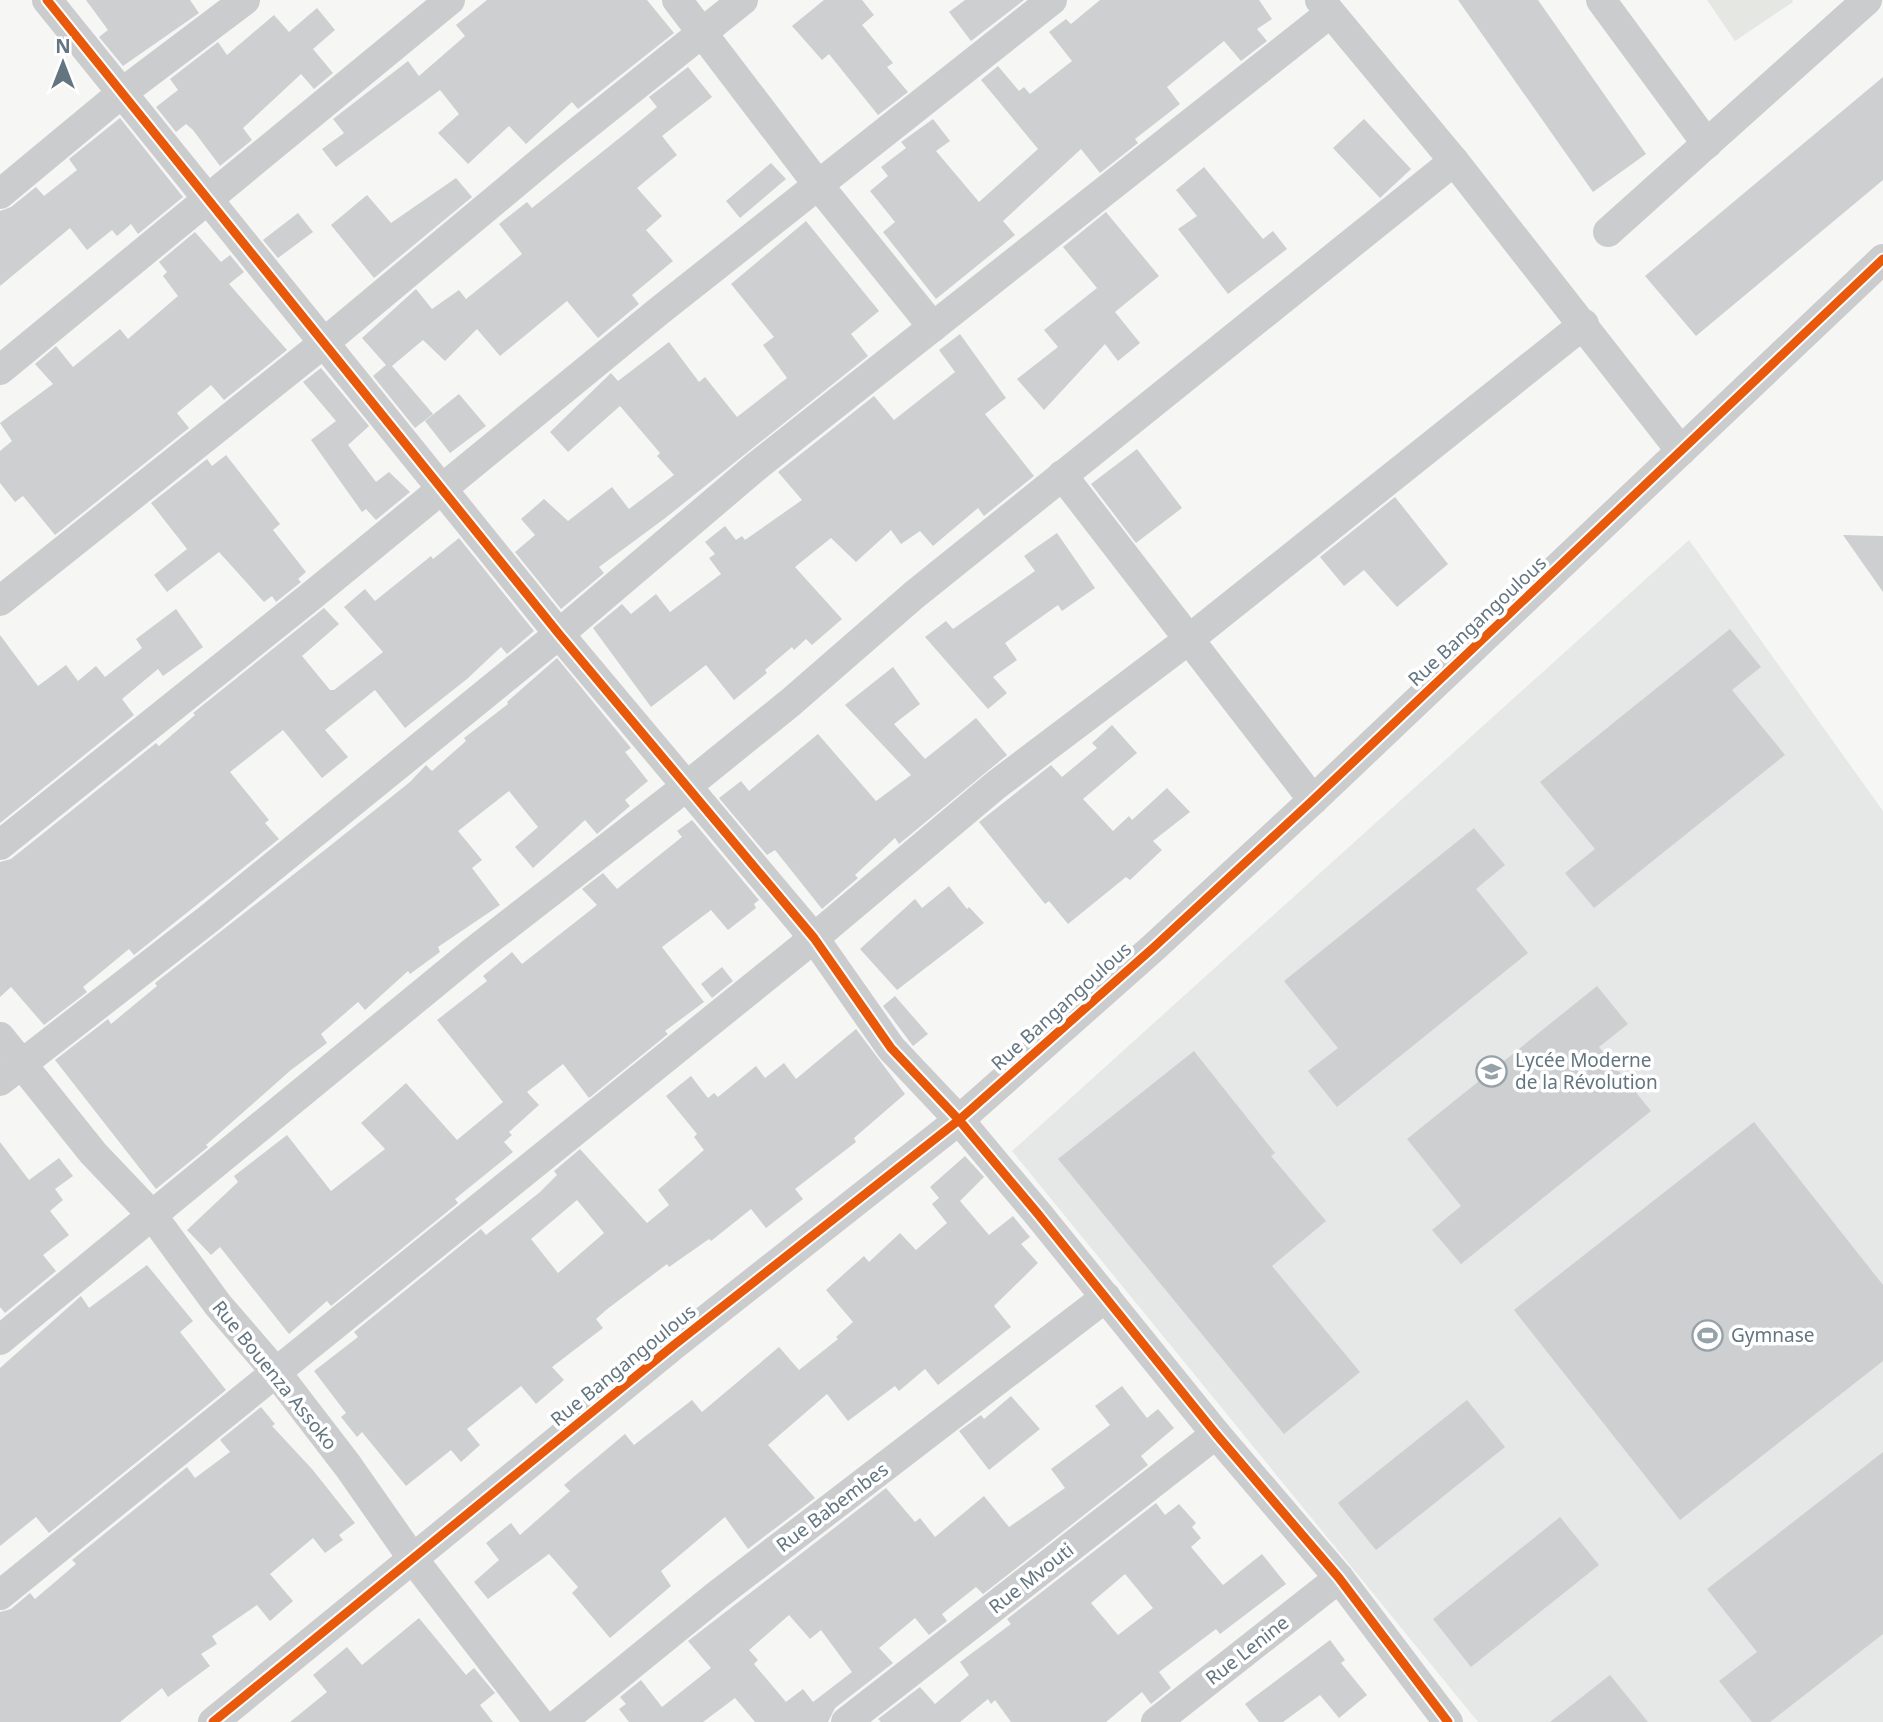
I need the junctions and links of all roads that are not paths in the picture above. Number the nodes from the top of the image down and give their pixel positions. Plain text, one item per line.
1 (47, 0) edge
2 (246, 0) edge
3 (450, 0) edge
4 (677, 0) edge
5 (743, 0) edge
6 (1052, 0) edge
7 (1601, 0) edge
8 (1867, 0) edge
9 (1325, 7) edge
10 (703, 32) junction
11 (123, 92) junction
12 (1707, 144) junction
13 (1454, 161) junction
14 (819, 186) junction
15 (0, 194) edge
16 (209, 197) junction
17 (1608, 232) dead end
18 (1883, 259) edge
19 (1584, 324) junction
20 (933, 327) junction
21 (325, 342) junction
22 (0, 370) edge
23 (1681, 452) junction
24 (1062, 475) junction
25 (442, 489) junction
26 (0, 601) edge
27 (559, 634) junction
28 (1188, 639) junction
29 (687, 786) junction
30 (1313, 800) junction
31 (0, 845) edge
32 (814, 938) junction
33 (0, 1037) edge
34 (11, 1073) edge
35 (960, 1120) junction
36 (152, 1214) junction
37 (1106, 1297) junction
38 (0, 1340) edge
39 (275, 1371) junction
40 (1216, 1434) junction
41 (413, 1559) junction
42 (1339, 1578) junction
43 (0, 1595) edge
44 (213, 1722) edge
45 (539, 1722) edge
46 (561, 1722) edge
47 (846, 1722) edge
48 (1156, 1722) edge
49 (1448, 1722) edge

1 - 11 street
2 - 11 street
3 - 16 street
4 - 10 street
5 - 10 street
6 - 14 street
7 - 12 street
8 - 12 street
9 - 13 street
9 - 20 street
10 - 14 street
10 - 21 street
11 - 15 street
11 - 16 street
12 - 17 street
13 - 19 street
13 - 24 street
14 - 20 street
14 - 25 street
16 - 21 street
16 - 22 street
18 - 23 street, Rue Bangangoulous
19 - 23 street
19 - 28 street
20 - 27 street
21 - 25 street
21 - 26 street
23 - 30 street, Rue Bangangoulous
24 - 28 street
24 - 29 street
25 - 27 street
25 - 31 street
27 - 29 street
27 - 34 street
28 - 30 street
28 - 32 street
29 - 32 street
29 - 36 street
30 - 35 street, Rue Bangangoulous
32 - 35 street
32 - 39 street
33 - 34 street, Rue Bouenza Assoko
34 - 36 street, Rue Bouenza Assoko
35 - 37 street
35 - 41 street, Rue Bangangoulous
36 - 38 street
36 - 39 street, Rue Bouenza Assoko
37 - 40 street
37 - 46 street, Rue Babembes
39 - 41 street, Rue Bouenza Assoko
39 - 43 street
40 - 42 street
40 - 47 street, Rue Mvouti
41 - 44 street, Rue Bangangoulous
41 - 45 street, Rue Bouenza Assoko
42 - 48 street, Rue Lenine
42 - 49 street

